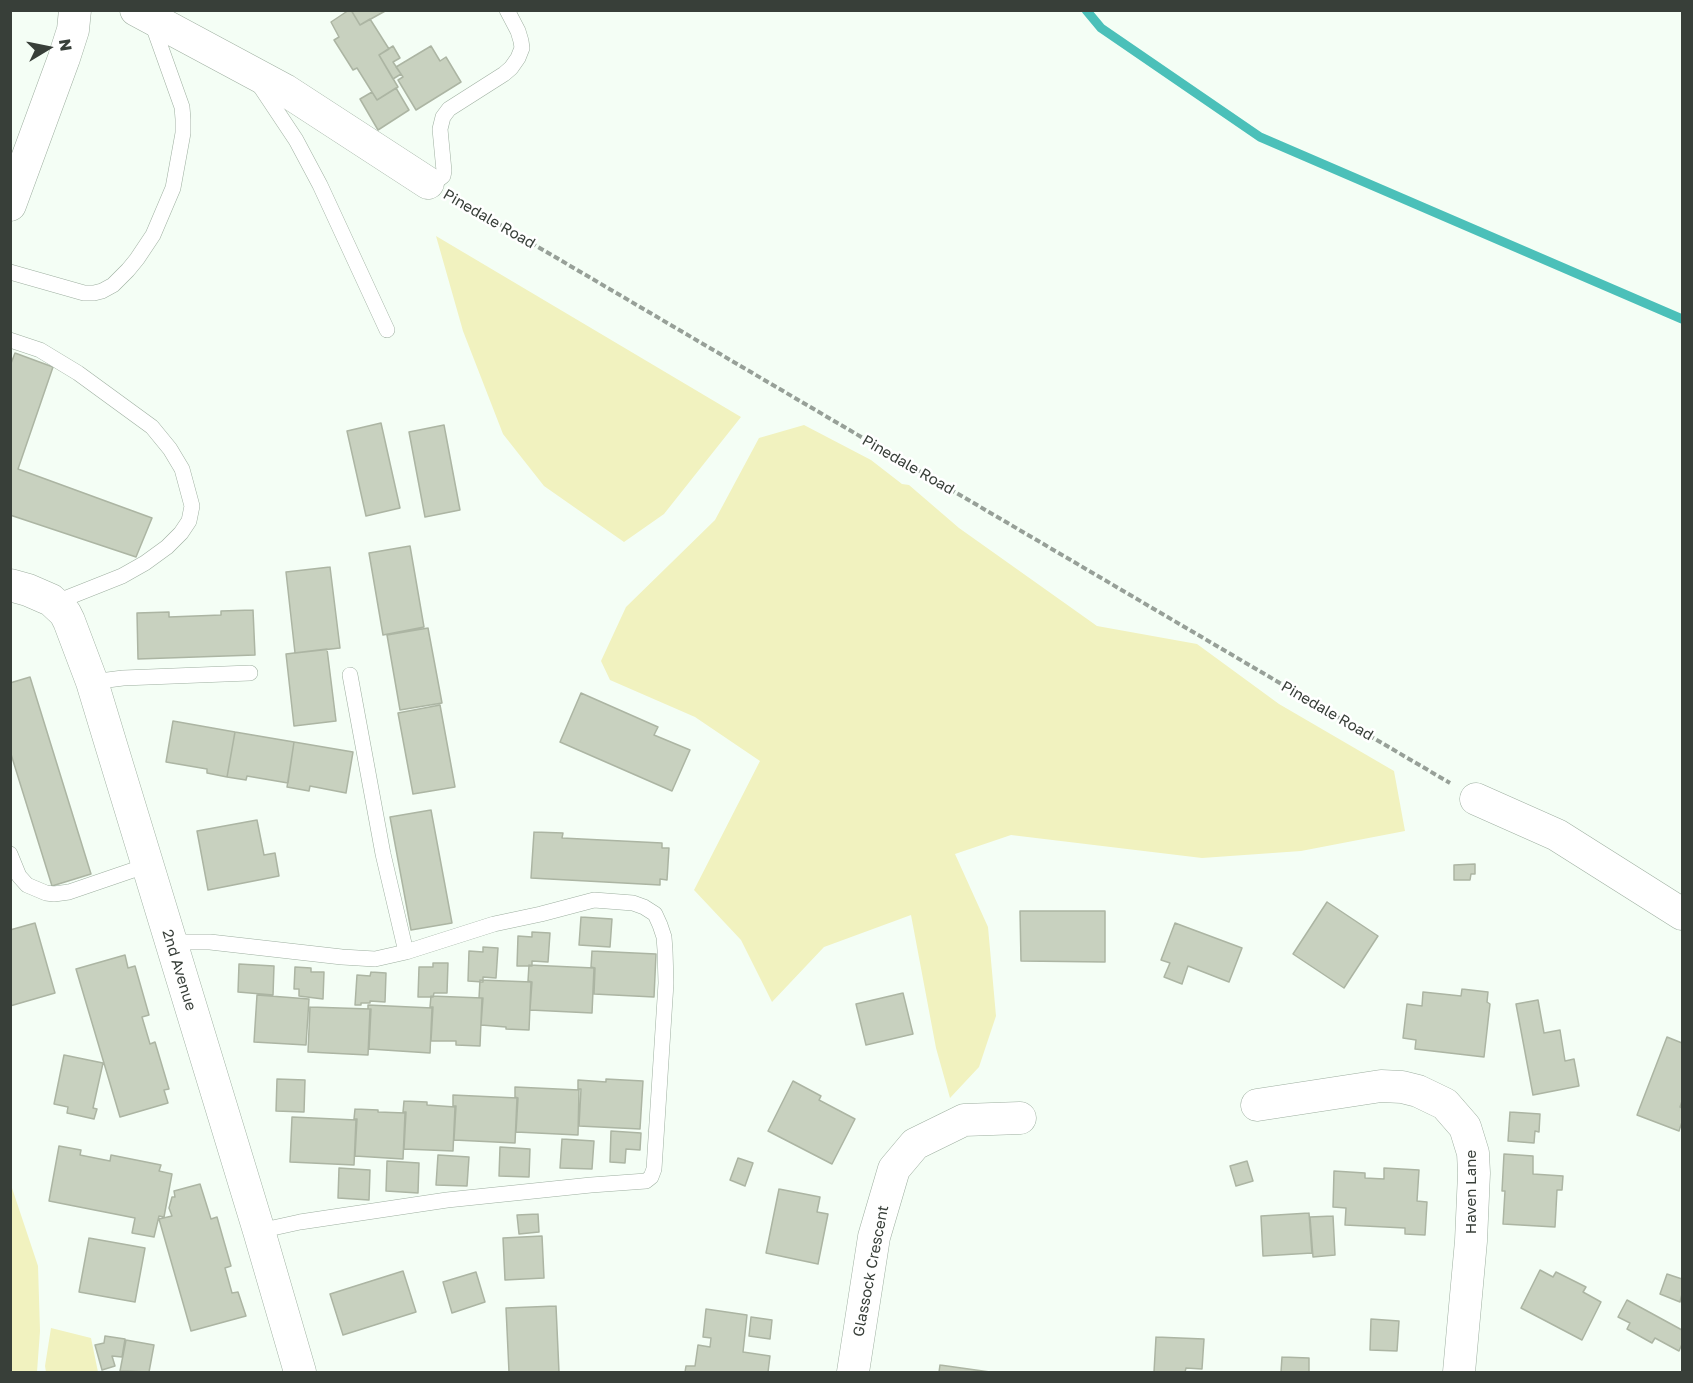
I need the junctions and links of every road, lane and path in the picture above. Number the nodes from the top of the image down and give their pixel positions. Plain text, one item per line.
1 (75, 10) edge
2 (507, 10) edge
3 (143, 14) edge
4 (252, 73) junction
5 (428, 183) junction
6 (10, 205) edge
7 (10, 272) edge
8 (387, 330) dead end
9 (10, 340) edge
10 (31, 593) edge
11 (250, 673) dead end
12 (350, 675) dead end
13 (92, 682) junction
14 (1476, 799) joint
15 (10, 854) edge
16 (148, 865) junction
17 (1683, 914) edge
18 (170, 942) junction
19 (406, 952) junction
20 (1257, 1105) dead end
21 (1020, 1119) dead end
22 (259, 1231) junction
23 (300, 1372) edge
24 (853, 1372) edge
25 (1459, 1372) edge

1 - 6 street
2 - 5 lane
3 - 4 street, Pinedale Road
3 - 7 lane
4 - 5 street, Pinedale Road
4 - 8 lane
5 - 14 path, Pinedale Road
9 - 10 lane
10 - 13 street, 2nd Avenue
11 - 13 lane
12 - 19 lane
13 - 16 street, 2nd Avenue
14 - 17 street
15 - 16 lane
16 - 18 street, 2nd Avenue
18 - 19 lane
18 - 22 street, 2nd Avenue
19 - 22 lane
20 - 25 street, Haven Lane
21 - 24 street, Glassock Crescent
22 - 23 street, 2nd Avenue

